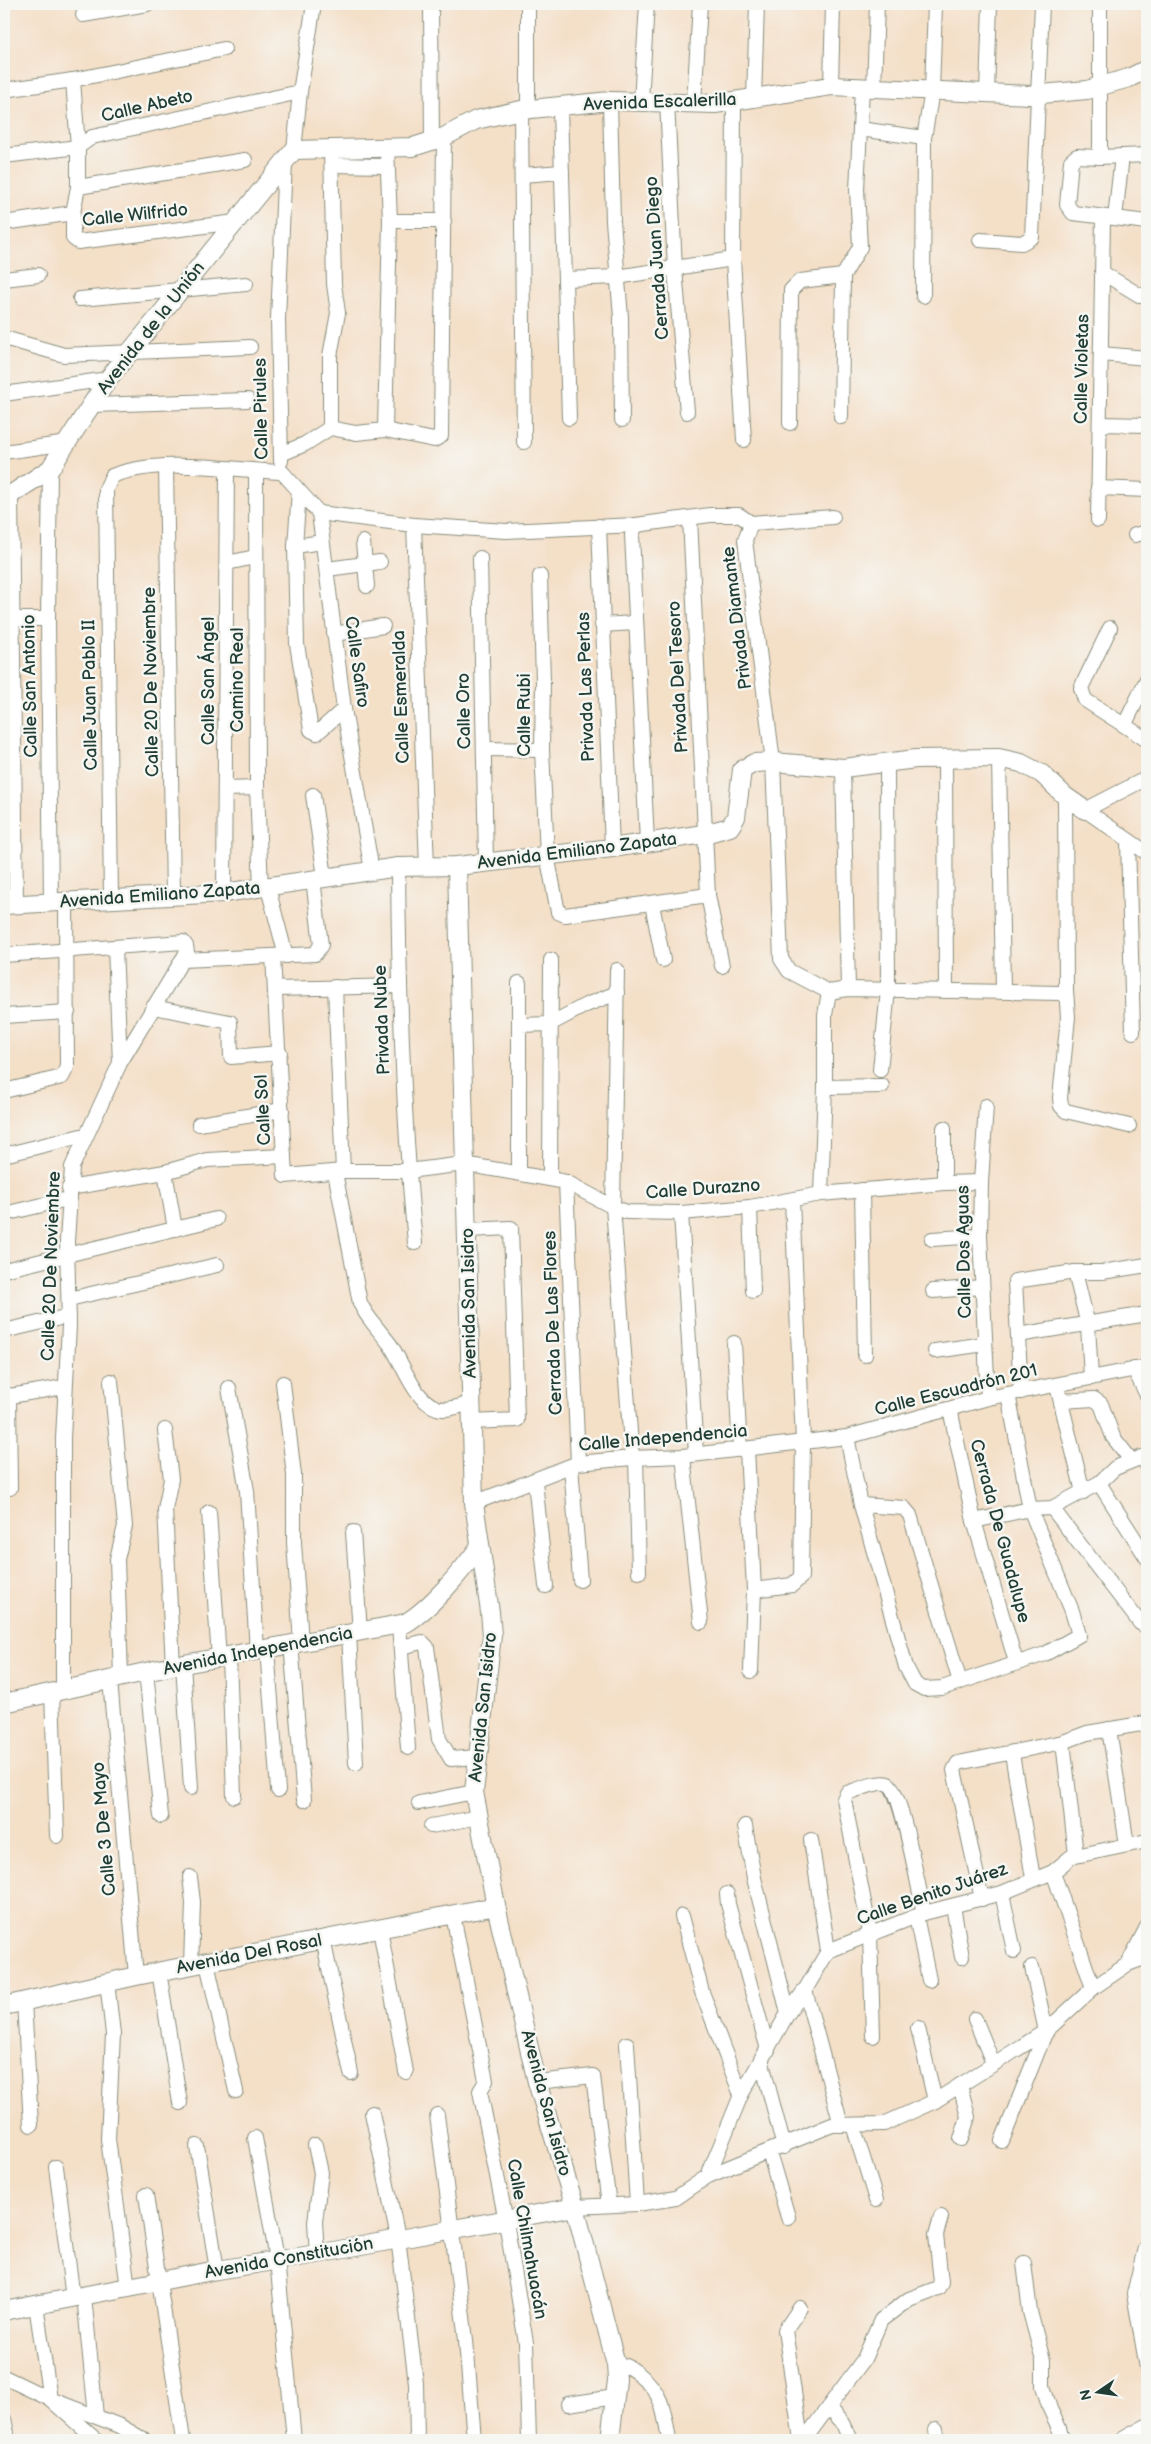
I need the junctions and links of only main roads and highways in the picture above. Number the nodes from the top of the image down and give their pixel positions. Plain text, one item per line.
1 (1147, 69) edge
2 (290, 156) joint
3 (7, 497) edge
4 (1085, 810) road end
5 (457, 866) junction
6 (10, 904) edge
7 (480, 1546) junction
8 (4, 1702) edge
9 (496, 1906) junction
10 (4, 2006) edge
11 (575, 2208) junction
12 (4, 2311) edge
13 (1147, 2428) edge
14 (610, 2440) edge
15 (1125, 2440) edge

1 - 2 main road, Avenida Escalerilla
2 - 3 main road, Avenida de la Unión
4 - 5 main road, Avenida Emiliano Zapata
5 - 6 main road, Avenida Emiliano Zapata
5 - 7 main road, Avenida San Isidro
7 - 8 main road, Avenida Independencia
7 - 9 main road, Avenida San Isidro
9 - 10 main road, Avenida Del Rosal
9 - 11 main road, Avenida San Isidro
11 - 12 main road, Avenida Constitución
11 - 14 main road, Avenida San Isidro
13 - 15 main road

